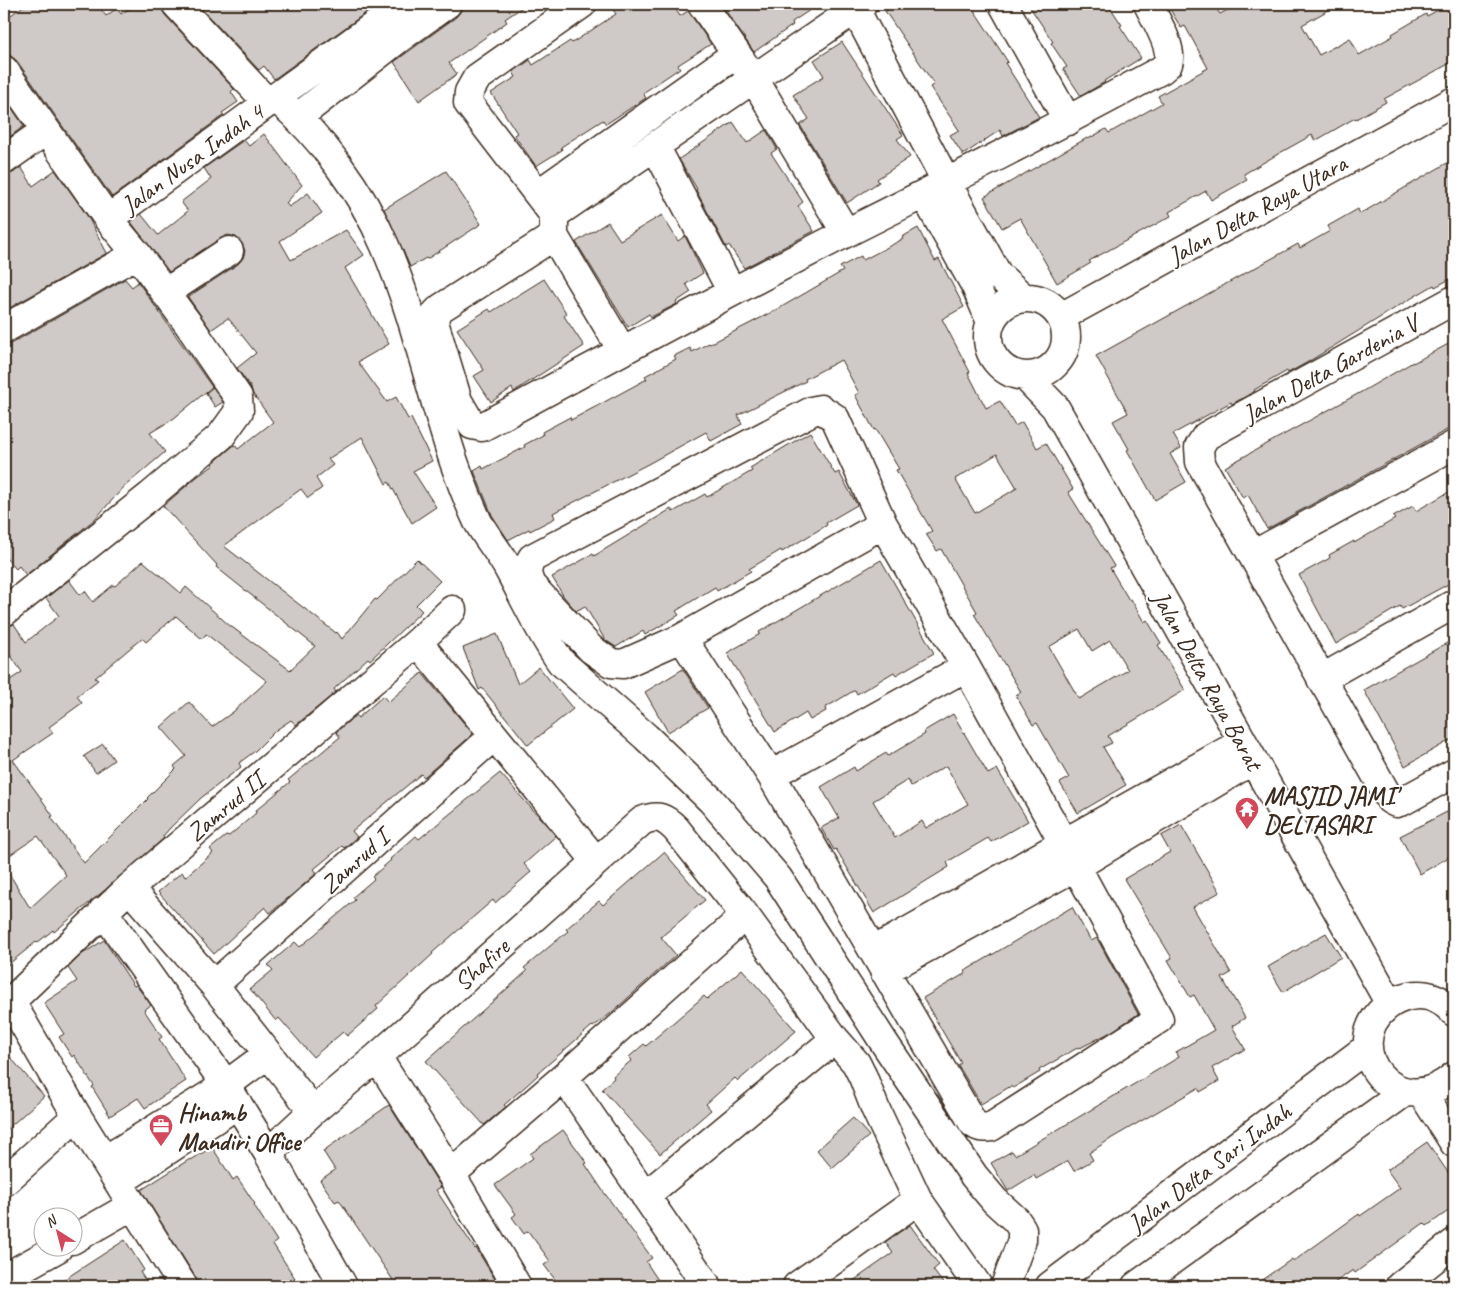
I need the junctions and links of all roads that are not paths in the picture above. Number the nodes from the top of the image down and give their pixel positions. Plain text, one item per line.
1 (176, 4) edge
2 (404, 4) edge
3 (447, 4) edge
4 (582, 4) edge
5 (702, 4) edge
6 (1003, 4) edge
7 (1148, 4) edge
8 (859, 6) edge
9 (736, 54) junction
10 (4, 70) edge
11 (754, 79) junction
12 (1454, 101) edge
13 (266, 105) junction
14 (298, 117) junction
15 (1068, 121) junction
16 (46, 131) junction
17 (654, 146) junction
18 (4, 160) edge
19 (935, 189) junction
20 (538, 194) junction
21 (108, 219) junction
22 (554, 226) junction
23 (846, 233) junction
24 (229, 251) dead end
25 (137, 254) junction
26 (732, 292) junction
27 (166, 293) junction
28 (1024, 298) junction
29 (1454, 300) edge
30 (1061, 317) junction
31 (991, 322) junction
32 (4, 329) edge
33 (622, 350) junction
34 (1052, 367) junction
35 (1024, 376) junction
36 (1056, 407) junction
37 (1454, 445) edge
38 (883, 524) junction
39 (1253, 555) junction
40 (1454, 604) edge
41 (452, 610) dead end
42 (4, 611) edge
43 (682, 638) junction
44 (418, 642) junction
45 (966, 666) junction
46 (1322, 679) junction
47 (494, 736) junction
48 (1248, 751) junction
49 (1454, 773) edge
50 (771, 775) junction
51 (1070, 855) junction
52 (596, 861) junction
53 (129, 888) junction
54 (103, 912) junction
55 (744, 914) junction
56 (879, 961) junction
57 (214, 986) junction
58 (1390, 1004) junction
59 (7, 1005) edge
60 (1452, 1007) edge
61 (835, 1039) junction
62 (1368, 1047) junction
63 (268, 1054) junction
64 (377, 1057) junction
65 (564, 1078) junction
66 (1436, 1090) edge
67 (232, 1095) junction
68 (313, 1111) junction
69 (78, 1116) junction
70 (1454, 1144) edge
71 (268, 1153) junction
72 (112, 1171) junction
73 (451, 1174) junction
74 (4, 1182) edge
75 (645, 1196) junction
76 (918, 1200) junction
77 (133, 1206) junction
78 (82, 1234) edge
79 (1454, 1243) edge
80 (40, 1258) edge
81 (1454, 1264) edge
82 (4, 1278) edge
83 (182, 1286) edge
84 (343, 1286) edge
85 (517, 1286) edge
86 (707, 1286) edge
87 (797, 1286) edge
88 (978, 1286) edge
89 (1005, 1286) edge
90 (1050, 1286) edge
91 (1136, 1286) edge
92 (1400, 1286) edge
93 (1426, 1286) edge

1 - 13 street
2 - 13 street, Jalan Nusa Indah 4
3 - 14 street
4 - 20 street
5 - 9 street
6 - 15 street
7 - 15 street
8 - 11 street
8 - 19 street
9 - 11 street
9 - 20 street
10 - 16 street
11 - 17 street
11 - 23 street
12 - 30 street, Jalan Delta Raya Utara
13 - 14 street
13 - 21 street, Jalan Nusa Indah 4
14 - 89 street
15 - 19 street
16 - 18 street
16 - 21 street
17 - 22 street
17 - 26 street
19 - 23 street
19 - 28 street
19 - 31 street
20 - 22 street
21 - 25 street
22 - 33 street
22 - 33 street
23 - 26 street
24 - 27 street
25 - 27 street
25 - 32 street
26 - 33 street
27 - 42 street
28 - 30 street
28 - 31 street
29 - 39 street, Jalan Delta Gardenia V
30 - 34 street
31 - 35 street
34 - 35 street
34 - 36 street, Jalan Delta Raya Barat
35 - 36 street, Jalan Delta Raya Barat
36 - 48 street, Jalan Delta Raya Barat
37 - 39 street
38 - 43 street
38 - 43 street
38 - 45 street
39 - 46 street
40 - 46 street
41 - 44 street, Zamrud II
43 - 50 street
44 - 47 street
44 - 53 street, Zamrud II
45 - 50 street
45 - 51 street
46 - 49 street
47 - 52 street
47 - 57 street, Zamrud I
48 - 51 street
48 - 58 street, Jalan Delta Raya Barat
50 - 56 street
51 - 56 street
51 - 56 street
52 - 55 street, Shafire
52 - 64 street, Shafire
53 - 54 street, Zamrud II
53 - 57 street
54 - 59 street, Zamrud II
54 - 67 street
55 - 61 street
55 - 65 street
57 - 63 street
58 - 60 street
58 - 62 street
59 - 69 street
61 - 75 street
61 - 76 street
62 - 66 street
62 - 90 street, Jalan Delta Sari Indah
63 - 67 street
63 - 68 street
64 - 68 street, Shafire
64 - 73 street
65 - 73 street
65 - 75 street
66 - 70 street
66 - 91 street, Jalan Delta Sari Indah
67 - 71 street
67 - 72 street
68 - 71 street, Shafire
69 - 72 street
69 - 74 street
71 - 84 street
72 - 77 street
73 - 85 street
75 - 86 street
76 - 87 street
76 - 88 street
77 - 78 street
77 - 83 street
79 - 92 street
80 - 82 street
81 - 93 street

